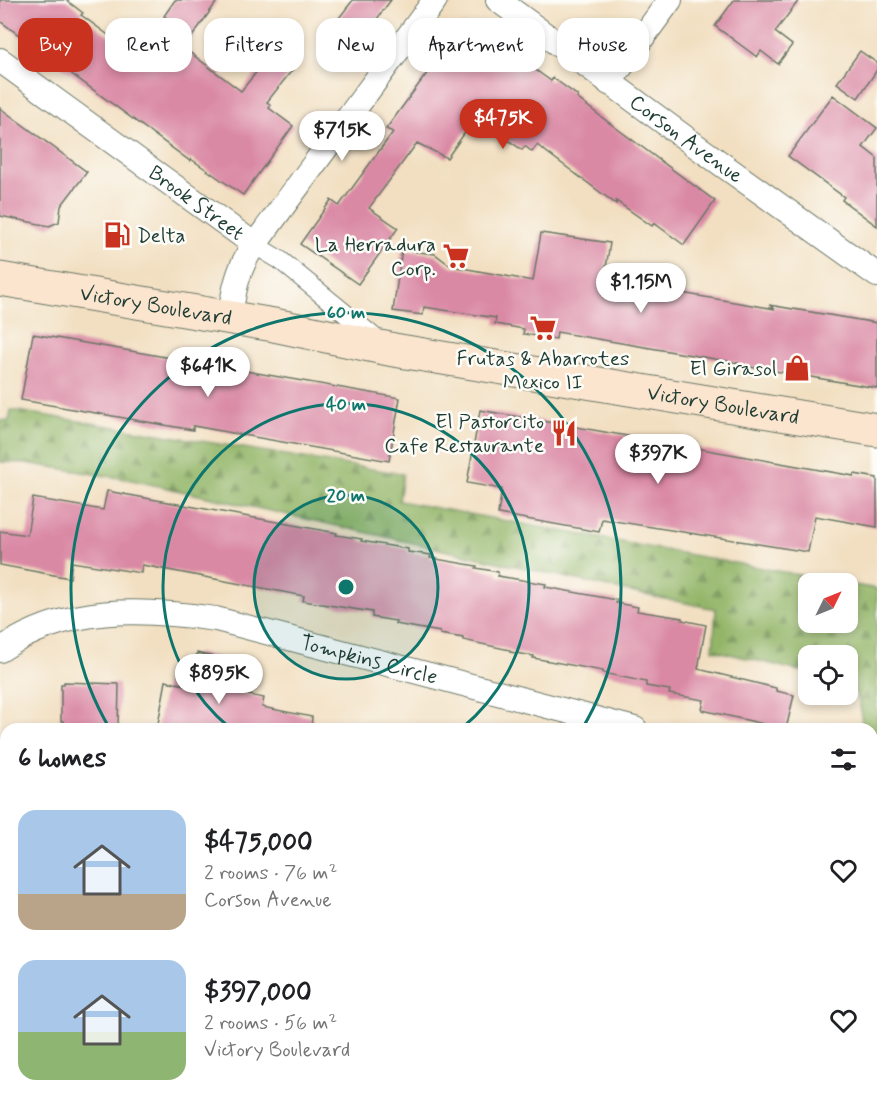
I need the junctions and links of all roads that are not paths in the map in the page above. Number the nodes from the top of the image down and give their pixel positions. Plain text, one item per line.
1 (435, 0) edge
2 (498, 0) edge
3 (670, 0) edge
4 (0, 60) edge
5 (609, 83) junction
6 (255, 245) junction
7 (877, 275) edge
8 (0, 279) edge
9 (230, 318) junction
10 (388, 349) junction
11 (877, 430) edge
12 (0, 650) edge
13 (612, 723) edge

1 - 6 street
2 - 5 street, Corson Avenue
3 - 5 street
4 - 6 street, Brook Street
5 - 7 street, Corson Avenue
6 - 9 street
6 - 10 street, Brook Street
8 - 9 main road, Victory Boulevard
9 - 10 main road, Victory Boulevard
10 - 11 main road, Victory Boulevard
12 - 13 street, Tompkins Circle

